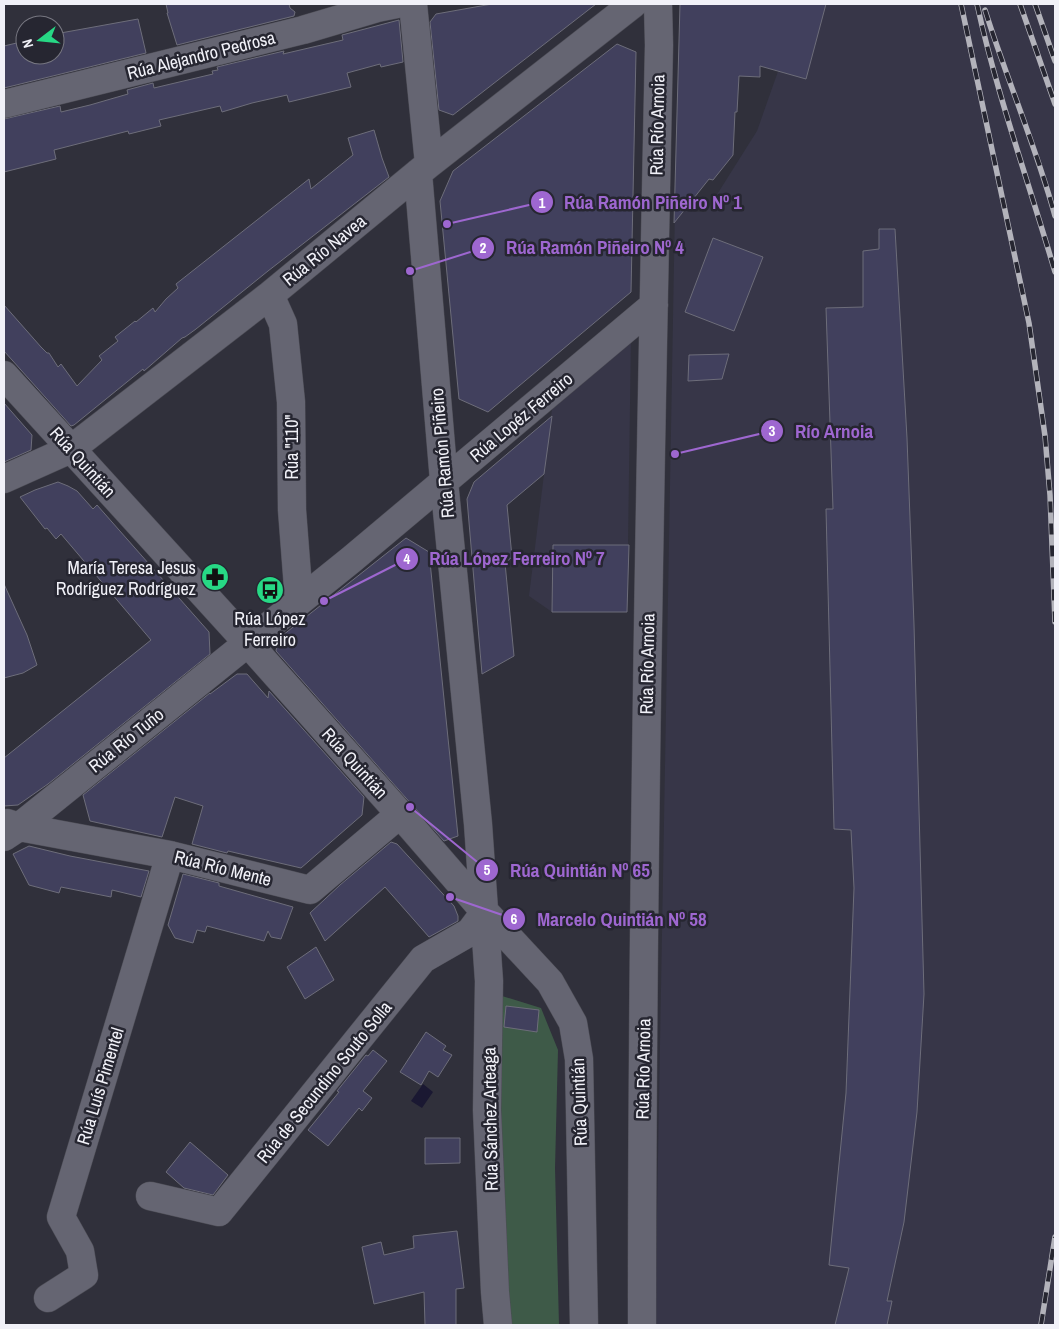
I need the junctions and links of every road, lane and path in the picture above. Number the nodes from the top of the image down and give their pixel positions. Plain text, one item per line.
1 (413, 4) edge
2 (634, 4) edge
3 (658, 4) edge
4 (379, 5) edge
5 (316, 15) edge
6 (4, 104) edge
7 (424, 169) junction
8 (270, 295) junction
9 (654, 305) junction
10 (4, 375) edge
11 (71, 449) junction
12 (4, 479) edge
13 (444, 481) junction
14 (299, 601) junction
15 (247, 642) junction
16 (400, 814) junction
17 (9, 828) edge
18 (170, 855) junction
19 (485, 912) junction
20 (150, 1196) dead end
21 (48, 1298) dead end
22 (498, 1325) edge
23 (584, 1325) edge
24 (642, 1325) edge

1 - 7 street, Rúa Ramón Piñeiro
2 - 7 street, Rúa Río Navea
3 - 9 street, Rúa Río Arnoia
4 - 5 street, Rúa Alejandro Pedrosa
5 - 6 street, Rúa Alejandro Pedrosa
7 - 8 street, Rúa Río Navea
7 - 13 street, Rúa Ramón Piñeiro
8 - 11 street, Rúa Río Navea
8 - 14 street, Rúa "110"
9 - 13 street, Rúa Lopéz Ferreiro
9 - 24 street, Rúa Río Arnoia
10 - 11 street, Rúa Quintián
11 - 12 street, Rúa Río Navea
11 - 15 street, Rúa Quintián
13 - 14 street, Rúa Lopéz Ferreiro
13 - 19 street, Rúa Ramón Piñeiro
14 - 15 street, Rúa Lopéz Ferreiro
15 - 16 street, Rúa Quintián
15 - 17 street, Rúa Río Tuño
16 - 18 street, Rúa Río Mente
16 - 19 street, Rúa Quintián
17 - 18 street, Rúa Río Mente
18 - 21 street, Rúa Luís Pimentel
19 - 20 street, Rúa de Secundino Souto Solla
19 - 22 street, Rúa Sánchez Arteaga
19 - 23 street, Rúa Quintián

